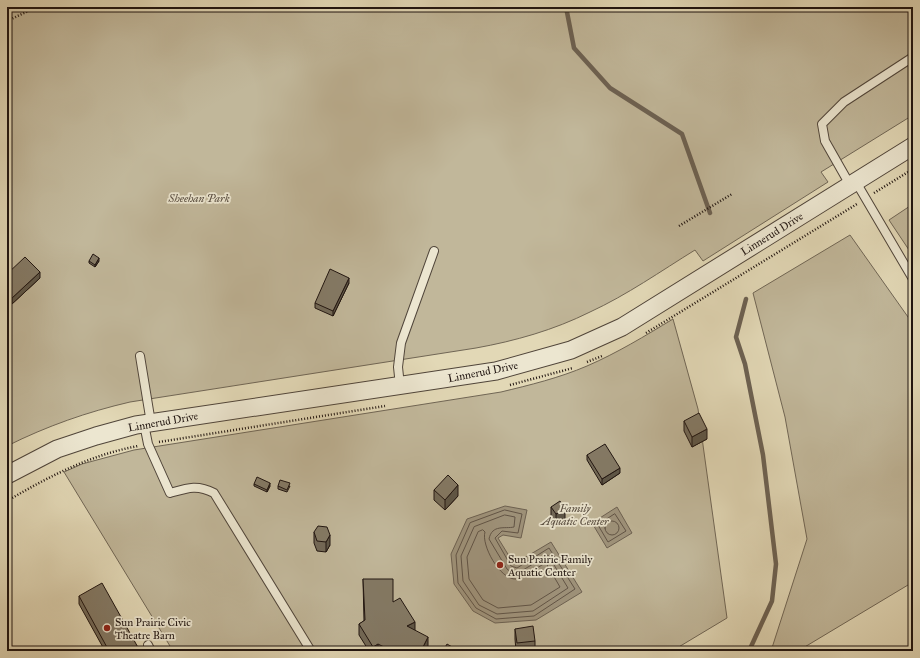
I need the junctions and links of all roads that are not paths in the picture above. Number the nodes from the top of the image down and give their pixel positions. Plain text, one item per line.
1 (913, 57) edge
2 (913, 146) edge
3 (853, 183) junction
4 (434, 251) dead end
5 (913, 279) edge
6 (140, 356) dead end
7 (400, 386) junction
8 (147, 424) junction
9 (7, 475) edge
10 (311, 651) edge

1 - 3 lane
2 - 3 street, Linnerud Drive
3 - 5 lane
3 - 7 street, Linnerud Drive
4 - 7 lane
6 - 8 lane
7 - 8 street, Linnerud Drive
8 - 9 street, Linnerud Drive
8 - 10 lane

